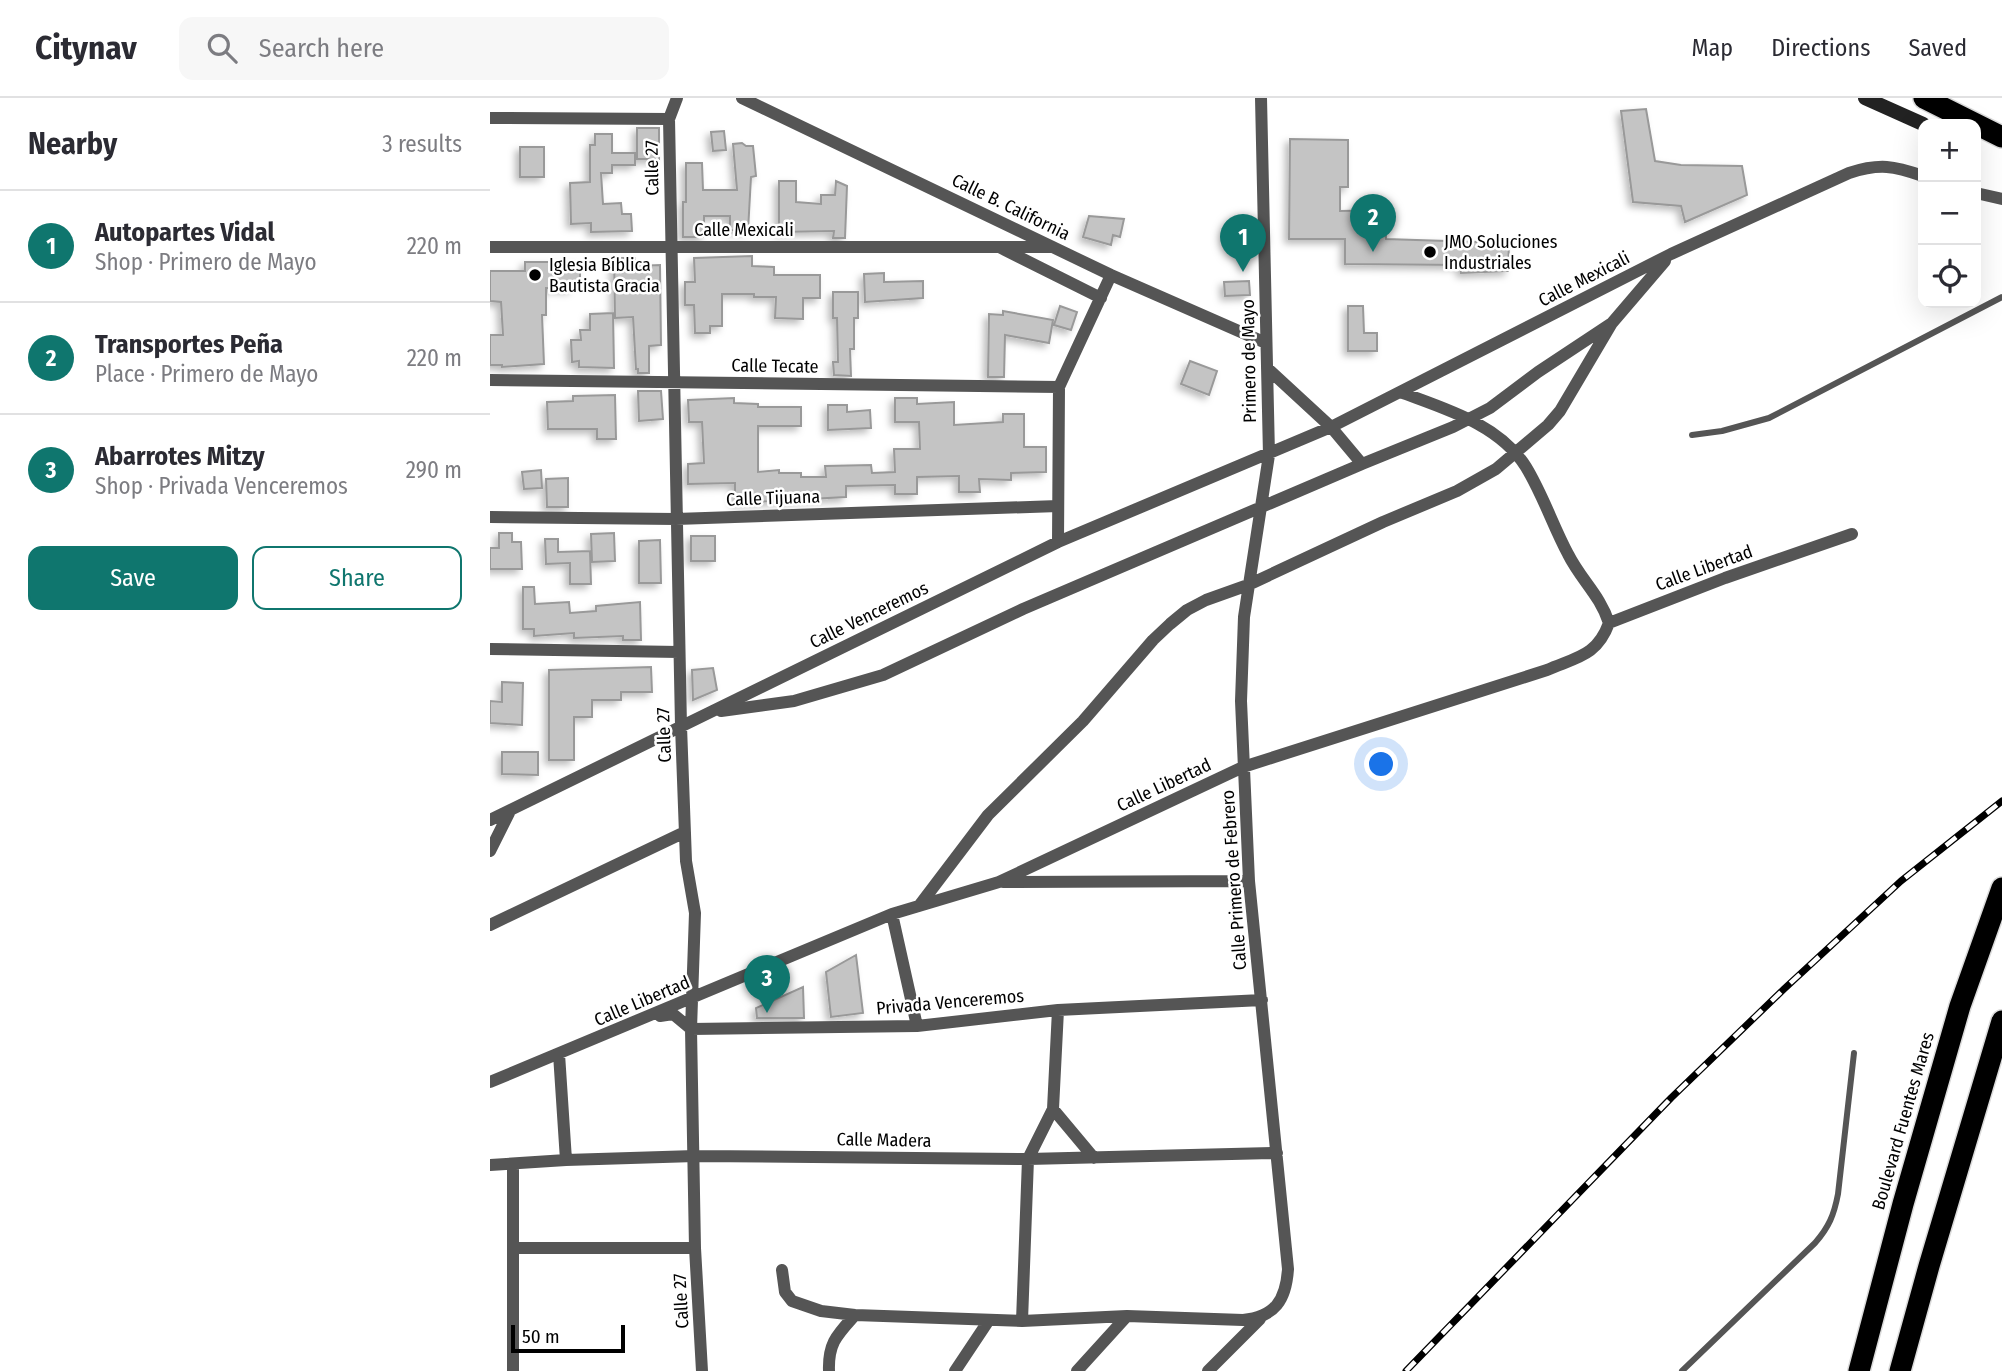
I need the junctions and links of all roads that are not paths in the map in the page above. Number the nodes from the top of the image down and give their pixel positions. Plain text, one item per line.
1 (677, 98) edge
2 (742, 98) edge
3 (1261, 98) edge
4 (1865, 98) edge
5 (1924, 98) edge
6 (490, 118) edge
7 (669, 119) junction
8 (1918, 122) edge
9 (1988, 131) edge
10 (1918, 175) edge
11 (1981, 194) edge
12 (2002, 199) edge
13 (490, 247) edge
14 (671, 247) junction
15 (998, 247) junction
16 (1054, 247) junction
17 (1671, 254) junction
18 (1111, 275) junction
19 (2002, 297) edge
20 (1101, 298) junction
21 (1612, 323) junction
22 (1266, 343) junction
23 (1267, 368) junction
24 (490, 380) edge
25 (674, 383) junction
26 (1059, 387) junction
27 (1400, 392) junction
28 (1469, 418) junction
29 (1331, 427) junction
30 (1692, 435) dead end
31 (1516, 453) junction
32 (1269, 455) junction
33 (1362, 464) junction
34 (1058, 506) junction
35 (1262, 508) junction
36 (490, 517) edge
37 (676, 519) junction
38 (1852, 534) dead end
39 (1058, 542) junction
40 (1248, 585) junction
41 (1609, 623) junction
42 (490, 649) edge
43 (679, 652) junction
44 (708, 713) junction
45 (681, 726) junction
46 (1243, 767) junction
47 (509, 813) junction
48 (490, 820) edge
49 (685, 832) junction
50 (490, 850) edge
51 (1249, 881) junction
52 (999, 882) junction
53 (2002, 888) edge
54 (919, 906) junction
55 (892, 914) junction
56 (490, 925) edge
57 (692, 999) junction
58 (1262, 1000) junction
59 (1058, 1010) junction
60 (646, 1018) junction
61 (2002, 1021) edge
62 (918, 1026) junction
63 (691, 1029) junction
64 (1854, 1053) dead end
65 (558, 1054) junction
66 (490, 1082) edge
67 (1053, 1110) junction
68 (1277, 1153) junction
69 (695, 1156) junction
70 (1094, 1157) junction
71 (1028, 1159) junction
72 (566, 1160) junction
73 (513, 1164) junction
74 (490, 1165) edge
75 (514, 1248) junction
76 (695, 1248) junction
77 (782, 1270) dead end
78 (855, 1315) junction
79 (1128, 1316) junction
80 (1259, 1319) junction
81 (989, 1320) junction
82 (1022, 1321) junction
83 (513, 1371) edge
84 (702, 1371) edge
85 (829, 1371) edge
86 (955, 1371) edge
87 (1077, 1371) edge
88 (1208, 1371) edge
89 (1682, 1371) edge
90 (1859, 1371) edge
91 (1900, 1371) edge

1 - 7 street, Calle 27
2 - 16 street, Calle B. California
3 - 22 street, Primero de Mayo
4 - 8 street
5 - 9 highway
6 - 7 street
7 - 14 street, Calle 27
10 - 17 street, Calle Mexicali
11 - 12 street
13 - 14 street, Calle Mexicali
14 - 15 street, Calle Mexicali
14 - 25 street, Calle 27
15 - 16 street, Calle Mexicali
15 - 20 street, Calle Mexicali
16 - 18 street, Calle B. California
17 - 21 street
17 - 27 street, Calle Mexicali
18 - 20 street
18 - 22 street, Calle B. California
19 - 30 lane
20 - 26 street
21 - 28 street
21 - 31 street
22 - 23 street, Primero de Mayo
23 - 29 street
23 - 32 street, Primero de Mayo
24 - 25 street, Calle Tecate
25 - 26 street, Calle Tecate
25 - 37 street, Calle 27
26 - 34 street
27 - 28 street
27 - 29 street, Calle Mexicali
28 - 31 street
28 - 33 street
29 - 32 street, Calle Mexicali
29 - 33 street
31 - 40 street
31 - 41 street
32 - 35 street, Calle Primero de Febrero
32 - 39 street, Calle Venceremos
33 - 35 street
34 - 37 street, Calle Tijuana
34 - 39 street
35 - 40 street, Calle Primero de Febrero
35 - 44 street
36 - 37 street, Calle Tijuana
37 - 43 street, Calle 27
38 - 41 street, Calle Libertad
39 - 44 street, Calle Venceremos
40 - 46 street, Calle Primero de Febrero
40 - 54 street
41 - 46 street, Calle Libertad
42 - 43 street
43 - 45 street, Calle 27
44 - 45 street, Calle Venceremos
45 - 47 street, Calle Venceremos
45 - 49 street, Calle 27
46 - 51 street, Calle Primero de Febrero
46 - 52 street, Calle Libertad
47 - 48 street, Calle Venceremos
47 - 50 street
49 - 56 street
49 - 57 street, Calle 27
51 - 52 street
51 - 58 street, Calle Primero de Febrero
52 - 54 street, Calle Libertad
53 - 90 highway, Boulevard Fuentes Mares
54 - 55 street, Calle Libertad
55 - 57 street, Calle Libertad
55 - 62 street
57 - 60 street, Calle Libertad
57 - 63 street, Calle 27
58 - 59 street, Privada Venceremos
58 - 68 street, Calle Primero de Febrero
59 - 62 street, Privada Venceremos
59 - 67 street
60 - 63 street, Privada Venceremos
60 - 65 street, Calle Libertad
61 - 91 highway
62 - 63 street, Privada Venceremos
63 - 69 street, Calle 27
64 - 89 lane
65 - 66 street, Calle Libertad
65 - 72 street
67 - 70 street
67 - 71 street
68 - 70 street, Calle Madera
68 - 80 street, Calle Primero de Febrero
69 - 71 street, Calle Madera
69 - 72 street, Calle Madera
69 - 76 street, Calle 27
70 - 71 street, Calle Madera
71 - 82 street
72 - 73 street, Calle Madera
73 - 74 street, Calle Madera
73 - 75 street
75 - 76 street
75 - 83 street
76 - 84 street, Calle 27
77 - 78 street
78 - 81 street
78 - 85 street
79 - 80 street
79 - 82 street
79 - 87 street
80 - 88 street
81 - 82 street
81 - 86 street

